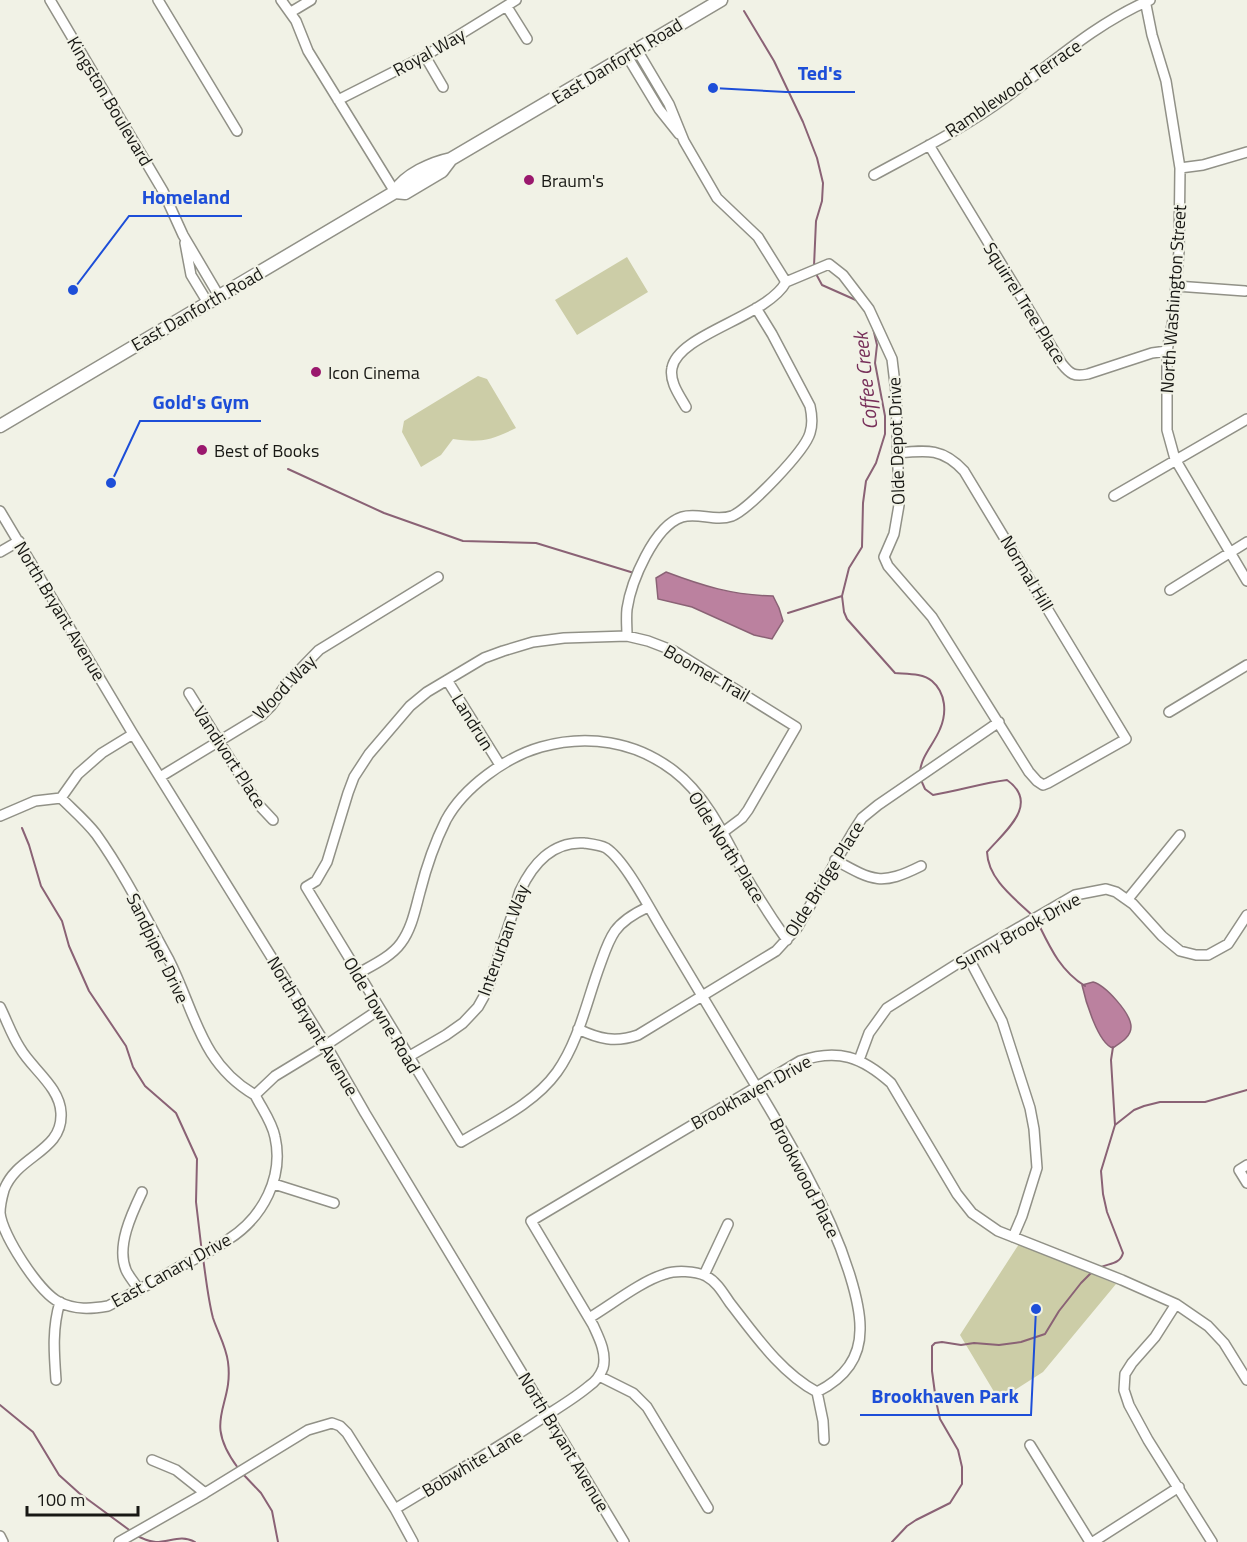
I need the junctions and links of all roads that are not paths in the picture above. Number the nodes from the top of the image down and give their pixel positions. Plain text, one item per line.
1 (50, 0) edge
2 (158, 0) edge
3 (281, 0) edge
4 (311, 0) edge
5 (516, 0) edge
6 (721, 0) edge
7 (1147, 0) edge
8 (507, 7) junction
9 (291, 12) junction
10 (527, 39) dead end
11 (632, 53) junction
12 (425, 56) junction
13 (443, 87) dead end
14 (338, 100) junction
15 (237, 131) dead end
16 (928, 145) junction
17 (1247, 152) edge
18 (1180, 168) junction
19 (874, 175) dead end
20 (394, 192) junction
21 (183, 235) junction
22 (786, 282) junction
23 (1176, 286) junction
24 (1245, 291) dead end
25 (219, 296) junction
26 (208, 303) junction
27 (756, 308) junction
28 (1167, 351) junction
29 (686, 407) dead end
30 (1247, 419) edge
31 (0, 426) edge
32 (898, 453) junction
33 (1175, 459) junction
34 (1114, 496) dead end
35 (0, 511) edge
36 (19, 541) junction
37 (1247, 542) edge
38 (0, 552) edge
39 (1230, 552) junction
40 (438, 577) dead end
41 (1247, 581) edge
42 (1170, 590) dead end
43 (627, 636) junction
44 (1247, 665) edge
45 (447, 680) junction
46 (189, 693) dead end
47 (1169, 712) dead end
48 (999, 722) junction
49 (133, 734) junction
50 (1126, 739) joint
51 (218, 741) junction
52 (500, 765) junction
53 (160, 777) junction
54 (62, 798) junction
55 (0, 816) edge
56 (273, 820) dead end
57 (722, 833) junction
58 (1180, 835) dead end
59 (835, 860) junction
60 (921, 866) dead end
61 (306, 887) joint
62 (1128, 899) junction
63 (648, 907) junction
64 (1247, 915) edge
65 (787, 940) junction
66 (968, 957) junction
67 (357, 974) junction
68 (703, 996) junction
69 (0, 1007) edge
70 (380, 1009) junction
71 (578, 1029) junction
72 (326, 1045) junction
73 (408, 1057) junction
74 (859, 1060) junction
75 (756, 1087) junction
76 (255, 1095) junction
77 (1243, 1167) edge
78 (1247, 1183) edge
79 (274, 1184) junction
80 (142, 1192) dead end
81 (334, 1203) dead end
82 (728, 1224) dead end
83 (1013, 1237) junction
84 (704, 1275) junction
85 (139, 1290) junction
86 (60, 1302) junction
87 (1176, 1305) junction
88 (589, 1318) junction
89 (599, 1376) junction
90 (56, 1380) dead end
91 (1247, 1380) edge
92 (817, 1392) junction
93 (547, 1415) junction
94 (824, 1440) dead end
95 (1030, 1444) dead end
96 (152, 1460) dead end
97 (1179, 1487) junction
98 (205, 1493) junction
99 (708, 1508) dead end
100 (395, 1509) junction
101 (0, 1536) edge
102 (3, 1542) edge
103 (119, 1542) edge
104 (413, 1542) edge
105 (624, 1542) edge
106 (1092, 1542) edge
107 (1212, 1542) edge

1 - 21 street, Kingston Boulevard
2 - 15 street
3 - 9 street
4 - 9 street
5 - 8 street, Royal Way
6 - 11 main road, East Danforth Road
7 - 16 street, Ramblewood Terrace
7 - 18 street, North Washington Street
8 - 10 street
8 - 12 street, Royal Way
9 - 14 street
11 - 20 main road, East Danforth Road
11 - 22 street
12 - 13 street
12 - 14 street, Royal Way
14 - 20 street
16 - 19 street, Ramblewood Terrace
16 - 28 street, Squirrel Tree Place
17 - 18 street
18 - 23 street, North Washington Street
20 - 25 main road, East Danforth Road
21 - 25 street, Kingston Boulevard
21 - 26 street, Kingston Boulevard
22 - 27 street
22 - 32 street, Olde Depot Drive
23 - 24 street
23 - 28 street, North Washington Street
25 - 26 main road, East Danforth Road
26 - 31 main road, East Danforth Road
27 - 29 street
27 - 43 street
28 - 33 street, North Washington Street
30 - 33 street
32 - 48 street, Olde Depot Drive
32 - 50 street, Normal Hill
33 - 34 street
33 - 39 street, North Washington Street
35 - 36 street, North Bryant Avenue
36 - 38 street
36 - 49 street, North Bryant Avenue
37 - 39 street
39 - 41 street, North Washington Street
39 - 42 street
40 - 51 street, Wood Way
43 - 45 street, Boomer Trail
43 - 57 street, Boomer Trail
44 - 47 street
45 - 52 street, Landrun
45 - 61 street, Boomer Trail
46 - 51 street, Vandivort Place
48 - 50 street, Olde Depot Drive
48 - 59 street, Olde Bridge Place
49 - 53 street, North Bryant Avenue
49 - 54 street
51 - 53 street, Wood Way
51 - 56 street, Vandivort Place
52 - 57 street, Olde North Place
52 - 67 street, Olde North Place
53 - 72 street, North Bryant Avenue
54 - 55 street
54 - 76 street, Sandpiper Drive
57 - 65 street, Olde North Place
58 - 62 street
59 - 60 street
59 - 65 street, Olde Bridge Place
61 - 67 street, Olde Towne Road
62 - 64 street, Sunny Brook Drive
62 - 66 street, Sunny Brook Drive
63 - 68 street, Interurban Way
63 - 71 street
63 - 73 street, Interurban Way
65 - 68 street, Olde Bridge Place
66 - 74 street, Sunny Brook Drive
66 - 83 street
67 - 70 street, Olde Towne Road
68 - 71 street, Olde Bridge Place
68 - 75 street, Brookwood Place
69 - 86 street
70 - 72 street
70 - 73 street, Olde Towne Road
71 - 73 street, Olde Towne Road
72 - 76 street
72 - 93 street, North Bryant Avenue
74 - 75 street, Brookhaven Drive
74 - 83 street, Brookhaven Drive
75 - 88 street, Brookhaven Drive
75 - 92 street, Brookwood Place
76 - 79 street, East Canary Drive
77 - 78 street
79 - 81 street
79 - 85 street, East Canary Drive
80 - 85 street
82 - 84 street
83 - 87 street, Brookhaven Drive
84 - 88 street
84 - 92 street
85 - 86 street, East Canary Drive
86 - 90 street
87 - 91 street, Brookhaven Drive
87 - 97 street
88 - 89 street, Brookhaven Drive
89 - 93 street
89 - 99 street
92 - 94 street
93 - 100 street, Bobwhite Lane
93 - 105 street, North Bryant Avenue
95 - 106 street
96 - 98 street
97 - 106 street
97 - 107 street
98 - 100 street
98 - 103 street
100 - 104 street
101 - 102 street

